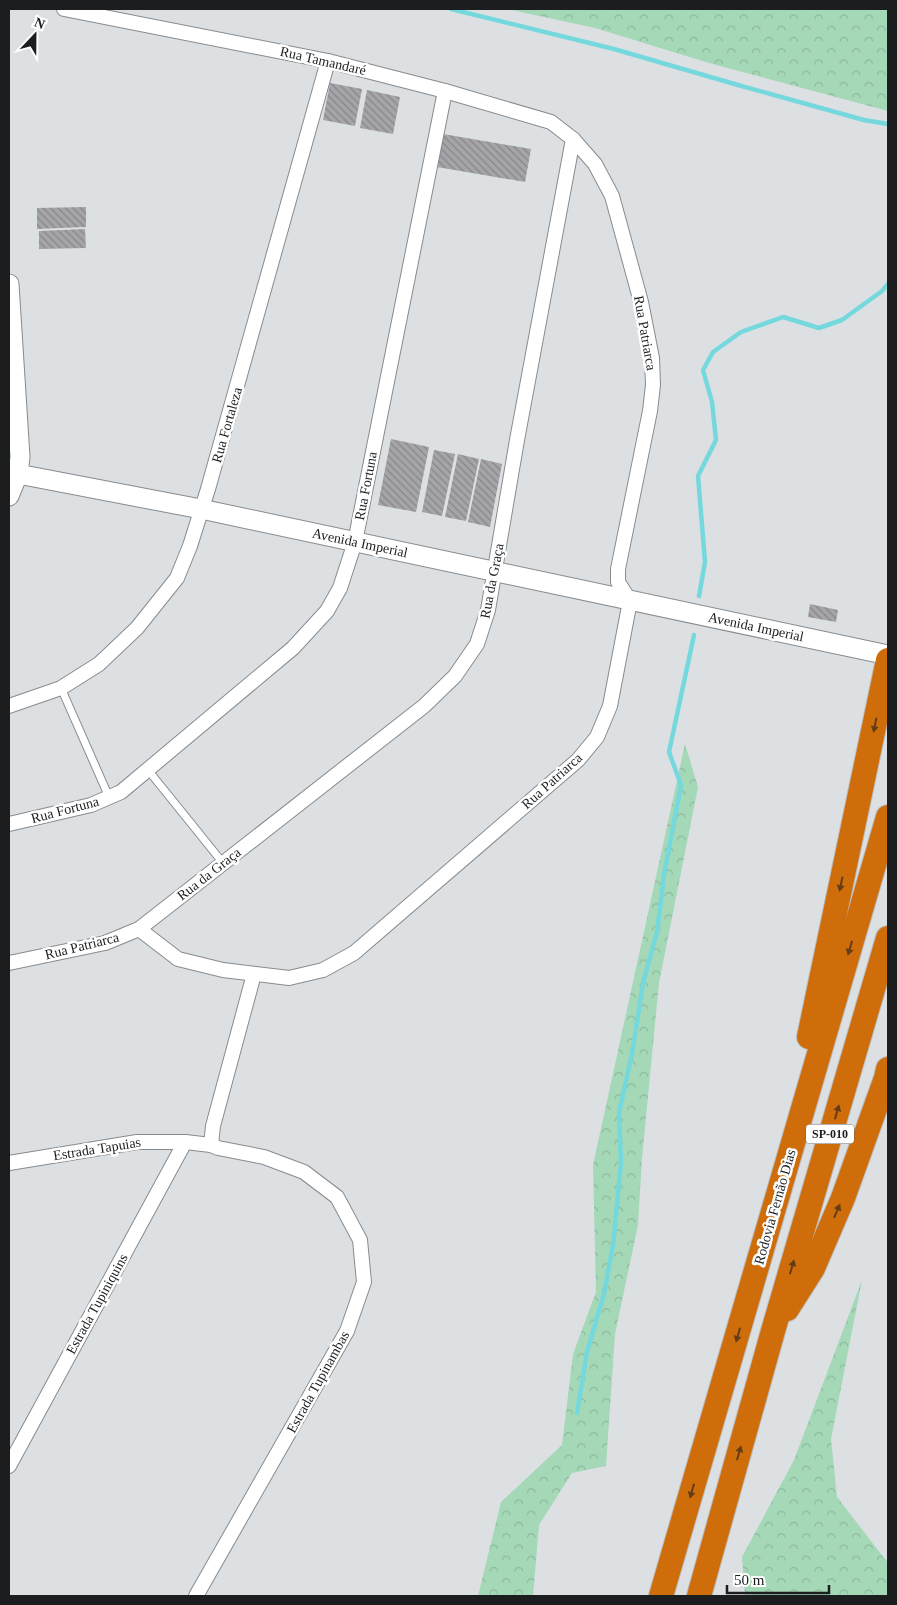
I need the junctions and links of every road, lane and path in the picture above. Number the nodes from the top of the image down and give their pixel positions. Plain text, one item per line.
1 (64, 9) edge
2 (328, 61) junction
3 (445, 91) junction
4 (573, 139) junction
5 (9, 284) edge
6 (9, 305) edge
7 (18, 474) junction
8 (9, 496) edge
9 (201, 509) junction
10 (355, 542) junction
11 (494, 572) junction
12 (630, 600) junction
13 (888, 655) edge
14 (888, 660) edge
15 (61, 688) junction
16 (9, 706) edge
17 (148, 770) junction
18 (109, 797) junction
19 (888, 817) edge
20 (9, 824) edge
21 (223, 863) junction
22 (140, 929) junction
23 (888, 938) edge
24 (9, 963) edge
25 (254, 974) junction
26 (888, 1075) edge
27 (797, 1128) junction
28 (185, 1142) junction
29 (211, 1145) junction
30 (9, 1163) edge
31 (773, 1331) junction
32 (9, 1466) edge
33 (196, 1596) edge
34 (661, 1596) edge
35 (699, 1596) edge

1 - 2 street, Rua Tamandaré
2 - 3 street, Rua Tamandaré
2 - 9 street, Rua Fortaleza
3 - 4 street, Rua Tamandaré
3 - 10 street, Rua Fortuna
4 - 11 street, Rua da Graça
4 - 12 street, Rua Patriarca
5 - 6 main road
6 - 7 main road
7 - 8 main road
7 - 9 main road, Avenida Imperial
9 - 10 main road, Avenida Imperial
9 - 15 street, Rua Fortaleza
10 - 11 main road, Avenida Imperial
10 - 17 street, Rua Fortuna
11 - 12 main road, Avenida Imperial
11 - 21 street, Rua da Graça
12 - 13 main road, Avenida Imperial
12 - 25 street, Rua Patriarca
14 -> 27 highway
15 - 16 street, Rua Fortaleza
15 - 18 lane
17 - 18 street, Rua Fortuna
17 - 21 lane
18 - 20 street, Rua Fortuna
19 -> 27 highway, Rodovia Fernão Dias / SP-010
21 - 22 street, Rua da Graça
22 - 24 street, Rua Patriarca
22 - 25 street, Rua Patriarca
31 -> 23 highway, SP-010
25 - 29 street
31 -> 26 highway
27 -> 34 highway, Rodovia Fernão Dias / SP-010
28 - 29 street, Estrada Tupinambas
28 - 30 street, Estrada Tapuias
28 - 32 street, Estrada Tupiniquins
29 - 33 street, Estrada Tupinambas
35 -> 31 highway, SP-010

